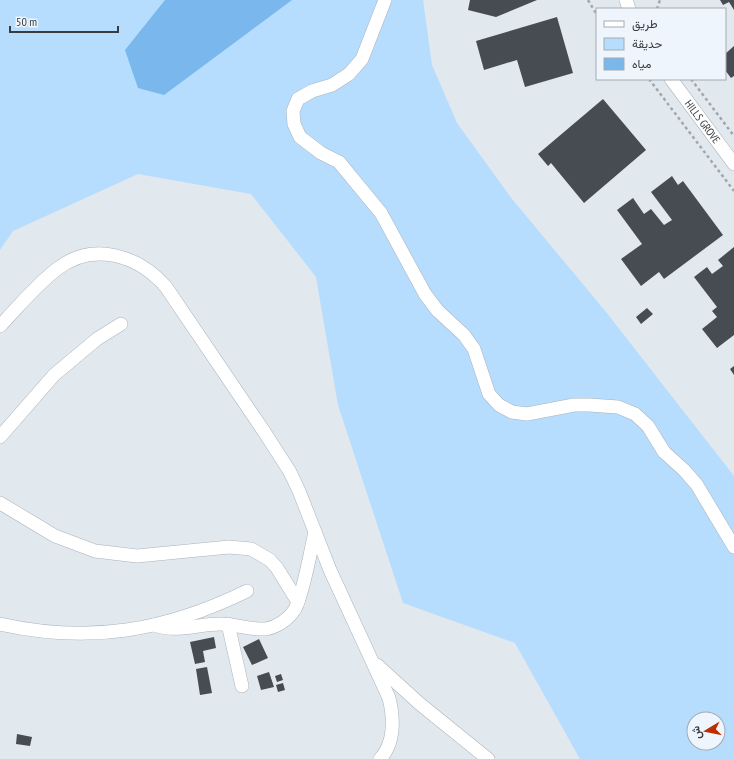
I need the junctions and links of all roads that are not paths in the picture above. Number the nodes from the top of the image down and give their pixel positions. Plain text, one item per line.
1 (385, 0) edge
2 (672, 80) edge
3 (734, 164) edge
4 (121, 324) dead end
5 (0, 326) edge
6 (0, 437) edge
7 (0, 503) edge
8 (315, 532) junction
9 (734, 547) edge
10 (247, 590) dead end
11 (298, 602) junction
12 (0, 624) edge
13 (228, 624) junction
14 (152, 625) junction
15 (373, 661) junction
16 (242, 686) dead end
17 (380, 759) edge
18 (488, 759) edge

1 - 9 street
2 - 3 street, HILLS GROVE
4 - 6 street
5 - 8 street
7 - 11 street
8 - 11 street
8 - 15 street
10 - 14 street
11 - 13 street
12 - 14 street
13 - 14 street
13 - 16 street
15 - 17 street
15 - 18 street

